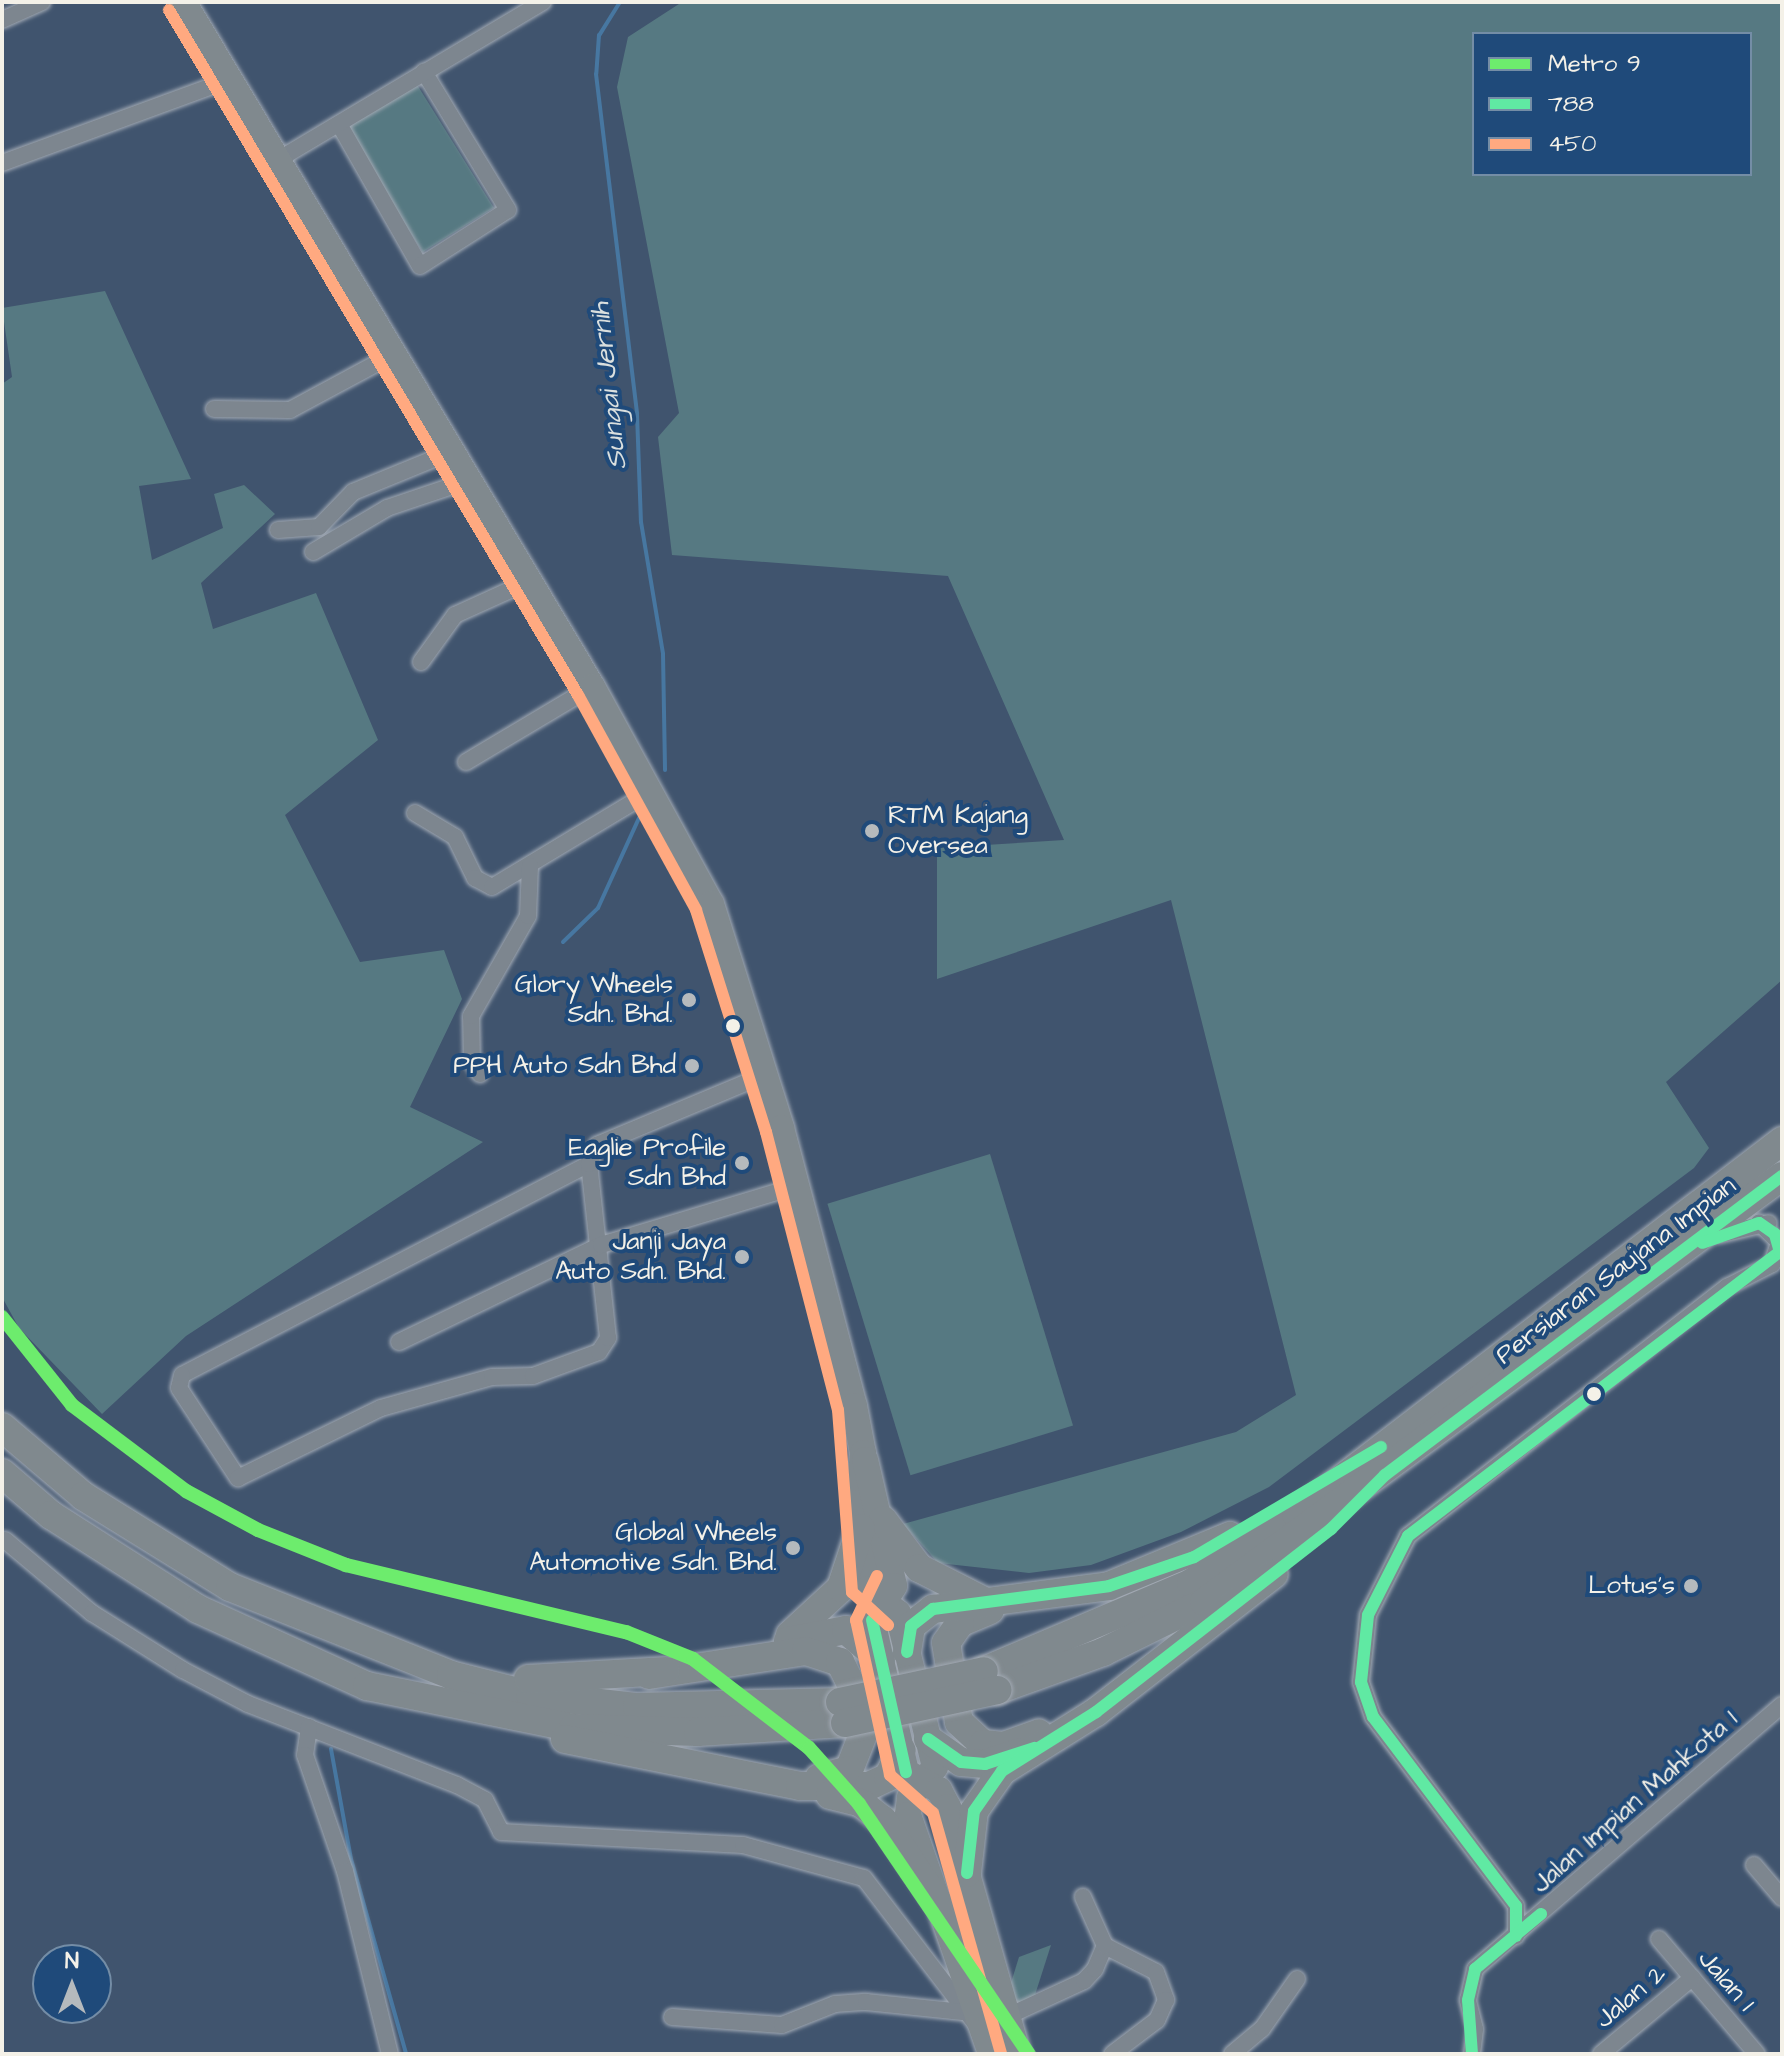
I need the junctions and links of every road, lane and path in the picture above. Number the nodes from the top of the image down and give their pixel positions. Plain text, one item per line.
1 (42, 2) edge
2 (183, 2) edge
3 (543, 2) edge
4 (2, 20) edge
5 (424, 72) junction
6 (232, 79) junction
7 (339, 124) junction
8 (281, 158) junction
9 (2, 163) edge
10 (396, 353) junction
11 (214, 409) dead end
12 (453, 451) junction
13 (470, 480) junction
14 (278, 530) dead end
15 (313, 552) dead end
16 (530, 581) junction
17 (421, 662) dead end
18 (592, 687) junction
19 (466, 762) dead end
20 (652, 791) junction
21 (415, 813) dead end
22 (530, 866) junction
23 (480, 1074) dead end
24 (764, 1075) junction
25 (1782, 1141) edge
26 (589, 1164) junction
27 (1782, 1176) edge
28 (796, 1186) junction
29 (1759, 1223) junction
30 (1782, 1226) edge
31 (601, 1245) junction
32 (1689, 1250) junction
33 (1782, 1271) edge
34 (1758, 1274) junction
35 (399, 1342) dead end
36 (1454, 1407) junction
37 (2, 1427) edge
38 (1377, 1465) junction
39 (2, 1473) edge
40 (872, 1524) junction
41 (5, 1540) dead end
42 (1039, 1597) junction
43 (987, 1602) junction
44 (779, 1642) junction
45 (894, 1656) junction
46 (451, 1675) junction
47 (649, 1675) junction
48 (1782, 1705) edge
49 (460, 1710) junction
50 (1096, 1712) junction
51 (842, 1713) junction
52 (309, 1727) junction
53 (915, 1744) junction
54 (1039, 1746) junction
55 (710, 1772) junction
56 (923, 1782) junction
57 (800, 1786) junction
58 (1754, 1865) dead end
59 (967, 1873) junction
60 (1083, 1897) dead end
61 (1782, 1898) edge
62 (941, 1906) junction
63 (1516, 1906) junction
64 (1541, 1914) junction
65 (1516, 1936) junction
66 (1659, 1939) dead end
67 (1105, 1946) junction
68 (1692, 1978) junction
69 (1297, 1979) dead end
70 (962, 2012) junction
71 (672, 2017) dead end
72 (1006, 2017) junction
73 (987, 2043) edge
74 (390, 2054) edge
75 (1018, 2054) edge
76 (1030, 2054) edge
77 (1112, 2054) edge
78 (1232, 2054) edge
79 (1472, 2054) edge
80 (1601, 2054) edge
81 (1757, 2054) edge

1 - 4 street
2 - 6 main road
3 - 5 street
5 - 7 street
5 - 7 street
6 - 8 main road
6 - 9 street
7 - 8 street
8 - 10 main road
10 - 11 street
10 - 12 main road
12 - 13 main road
12 - 14 street
13 - 15 street
13 - 16 main road
16 - 17 street
16 - 18 main road
18 - 19 street
18 - 20 main road
20 - 22 street
20 - 24 main road
21 - 22 street
22 - 23 street
24 - 26 street
24 - 28 main road
25 - 36 highway, Persiaran Saujana Impian
26 - 31 street
26 - 31 street
27 - 32 highway, Persiaran Saujana Impian
28 - 31 street
28 - 40 main road
29 - 30 street
29 - 32 street
29 - 34 street
31 - 35 street
32 - 36 highway, Persiaran Saujana Impian
33 - 34 street
34 - 63 street
36 - 38 highway, Persiaran Saujana Impian
37 - 46 highway
38 - 42 highway
38 - 50 highway
38 - 51 highway, bridge
39 - 49 highway
40 - 43 highway
40 - 44 highway
40 - 45 main road
41 - 52 street
42 - 43 highway
42 - 50 highway
43 - 45 highway
44 - 45 highway
44 - 47 highway
45 - 53 main road
46 - 47 highway
46 - 51 highway
47 - 55 highway
48 - 64 street, Jalan Impian Mahkota 1
49 - 51 highway
49 - 55 highway
50 - 54 highway
52 - 70 street
52 - 74 street
53 - 54 highway
53 - 56 main road
53 - 57 highway
54 - 59 highway
55 - 57 highway
56 - 59 main road
56 - 62 main road
57 - 62 highway
58 - 61 street
59 - 72 main road
60 - 67 street
62 - 73 main road
63 - 64 street
63 - 65 street
64 - 65 street, Jalan Impian Mahkota 1
65 - 79 street, Jalan Impian Mahkota 1
66 - 68 street, Jalan 1
67 - 72 street
67 - 77 street
68 - 80 street, Jalan 2
68 - 81 street, Jalan 1
69 - 78 street
70 - 71 street
70 - 73 street
72 - 75 main road
72 - 76 street

